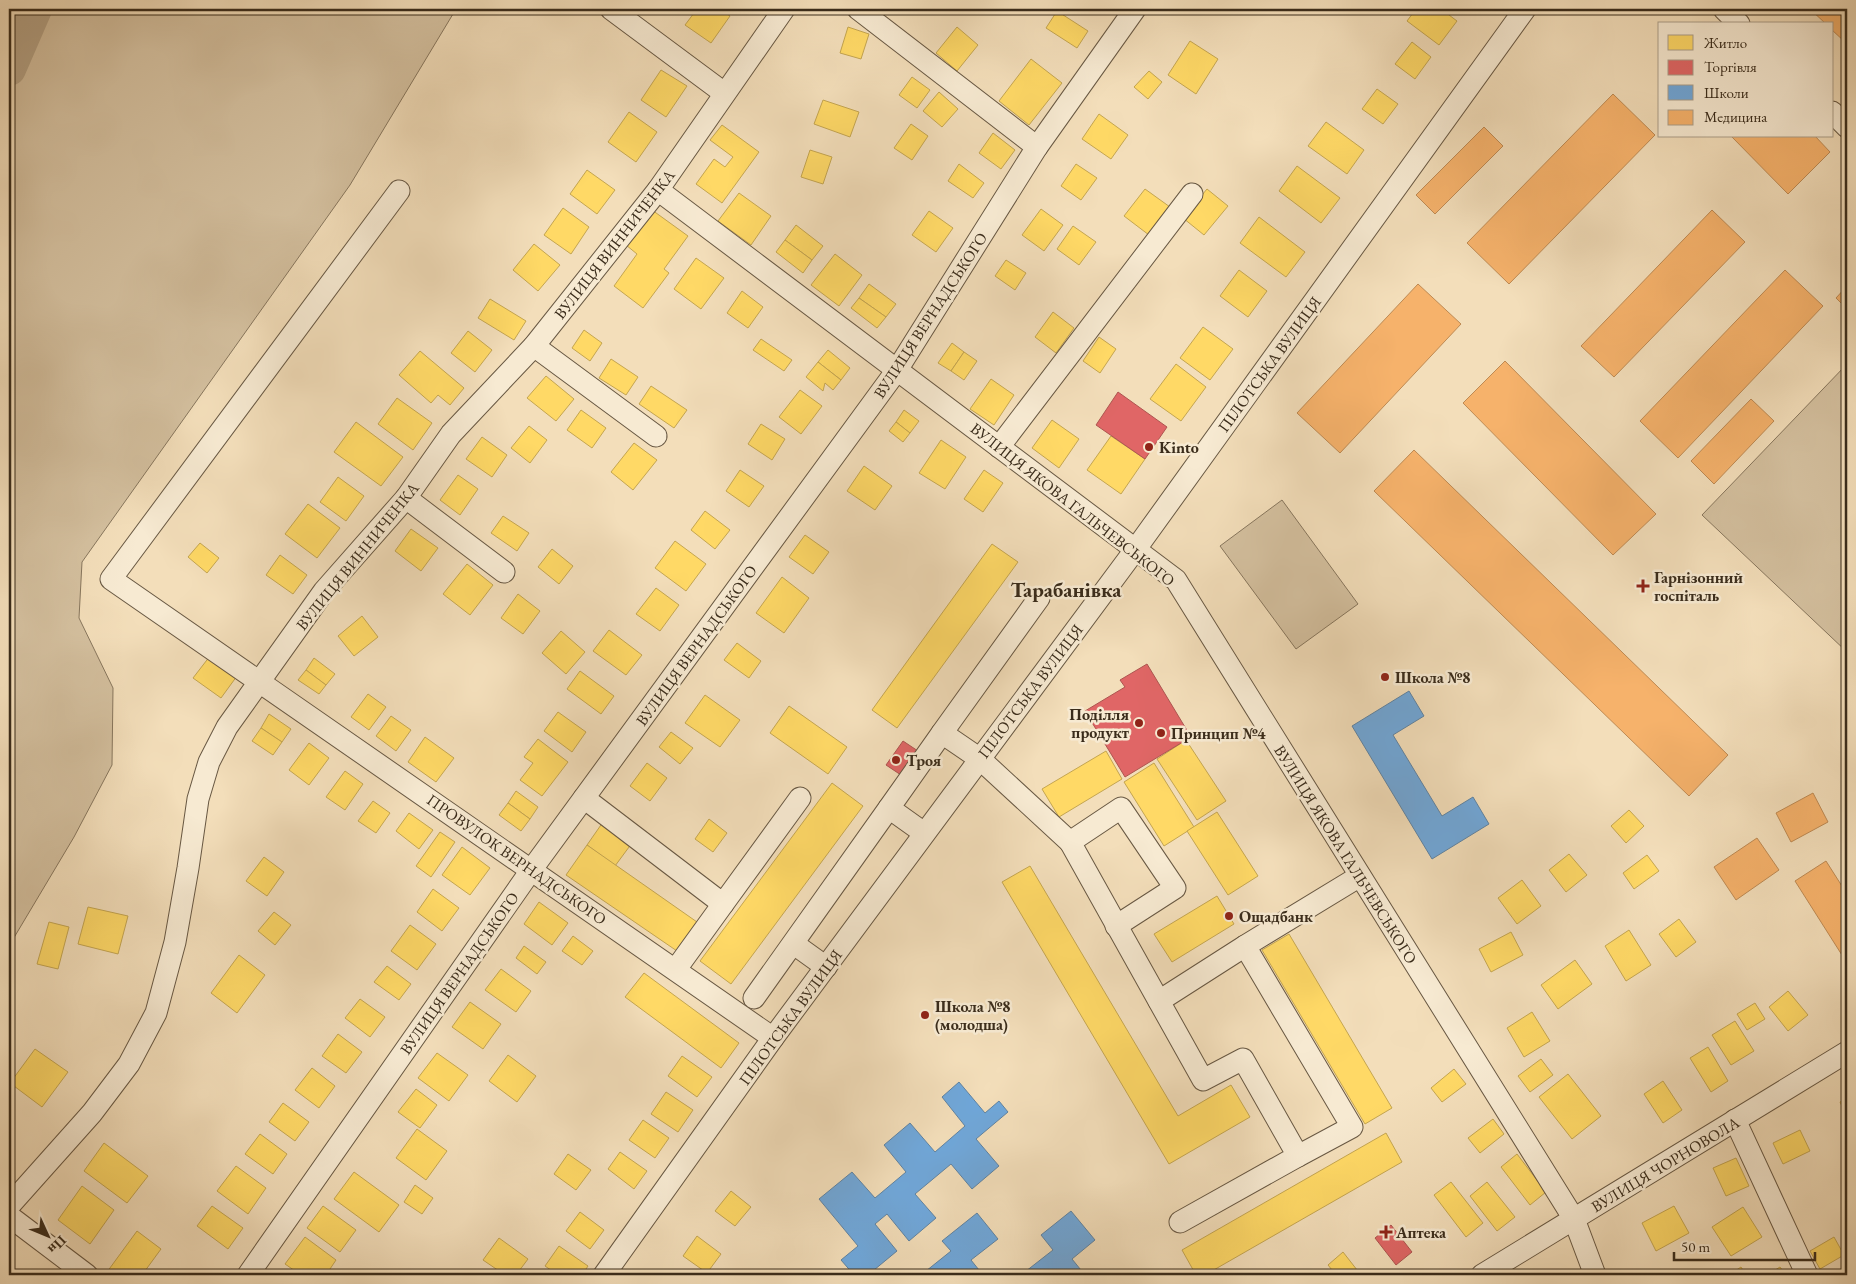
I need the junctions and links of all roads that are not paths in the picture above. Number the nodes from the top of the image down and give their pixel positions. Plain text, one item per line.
1 (611, 9) edge
2 (784, 9) edge
3 (858, 9) edge
4 (1135, 9) edge
5 (1724, 9) edge
6 (1517, 11) edge
7 (1738, 22) edge
8 (724, 93) junction
9 (1834, 114) edge
10 (1847, 127) edge
11 (1037, 147) junction
12 (658, 190) junction
13 (399, 191) dead end
14 (1192, 194) dead end
15 (534, 346) junction
16 (897, 370) junction
17 (656, 436) dead end
18 (999, 447) junction
19 (406, 498) junction
20 (1135, 550) junction
21 (504, 572) dead end
22 (1039, 598) dead end
23 (260, 682) junction
24 (942, 733) junction
25 (980, 759) junction
26 (584, 798) junction
27 (800, 798) dead end
28 (889, 808) junction
29 (924, 833) junction
30 (1070, 842) junction
31 (532, 869) junction
32 (1360, 876) junction
33 (723, 904) junction
34 (1116, 926) junction
35 (794, 944) junction
36 (1245, 946) junction
37 (826, 967) junction
38 (676, 969) junction
39 (754, 998) dead end
40 (1158, 1001) junction
41 (773, 1038) junction
42 (1847, 1052) edge
43 (1735, 1120) junction
44 (1298, 1156) junction
45 (9, 1206) edge
46 (9, 1216) edge
47 (1574, 1219) junction
48 (1180, 1222) dead end
49 (87, 1275) edge
50 (248, 1275) edge
51 (604, 1275) edge
52 (1482, 1275) edge
53 (1595, 1275) edge
54 (1808, 1275) edge

1 - 8 street
2 - 8 street, ВУЛИЦЯ ВИННИЧЕНКА
3 - 11 street
4 - 11 street, ВУЛИЦЯ ВЕРНАДСЬКОГО
5 - 7 street
6 - 20 street, ПІЛОТСЬКА ВУЛИЦЯ
8 - 12 street, ВУЛИЦЯ ВИННИЧЕНКА
9 - 10 street
11 - 16 street, ВУЛИЦЯ ВЕРНАДСЬКОГО
12 - 15 street, ВУЛИЦЯ ВИННИЧЕНКА
12 - 16 street, ВУЛИЦЯ ЯКОВА ГАЛЬЧЕВСЬКОГО
13 - 23 street, ПРОВУЛОК ВЕРНАДСЬКОГО
14 - 18 street
15 - 17 street
15 - 19 street, ВУЛИЦЯ ВИННИЧЕНКА
16 - 18 street, ВУЛИЦЯ ЯКОВА ГАЛЬЧЕВСЬКОГО
16 - 26 street, ВУЛИЦЯ ВЕРНАДСЬКОГО
18 - 20 street, ВУЛИЦЯ ЯКОВА ГАЛЬЧЕВСЬКОГО
19 - 21 street
19 - 23 street, ВУЛИЦЯ ВИННИЧЕНКА
20 - 25 street, ПІЛОТСЬКА ВУЛИЦЯ
20 - 32 street, ВУЛИЦЯ ЯКОВА ГАЛЬЧЕВСЬКОГО
22 - 24 street
23 - 31 street, ПРОВУЛОК ВЕРНАДСЬКОГО
23 - 45 street, ВУЛИЦЯ ВИННИЧЕНКА
24 - 25 street
24 - 28 street
25 - 29 street, ПІЛОТСЬКА ВУЛИЦЯ
25 - 30 street
26 - 31 street, ВУЛИЦЯ ВЕРНАДСЬКОГО
26 - 33 street
27 - 33 street
28 - 29 street
28 - 35 street
29 - 37 street, ПІЛОТСЬКА ВУЛИЦЯ
30 - 34 street
30 - 34 street
31 - 38 street, ПРОВУЛОК ВЕРНАДСЬКОГО
31 - 50 street, ВУЛИЦЯ ВЕРНАДСЬКОГО
32 - 36 street
32 - 47 street, ВУЛИЦЯ ЯКОВА ГАЛЬЧЕВСЬКОГО
33 - 38 street
34 - 40 street
35 - 37 street
35 - 39 street
36 - 40 street
36 - 44 street
37 - 41 street, ПІЛОТСЬКА ВУЛИЦЯ
38 - 41 street, ПРОВУЛОК ВЕРНАДСЬКОГО
40 - 44 street
41 - 51 street, ПІЛОТСЬКА ВУЛИЦЯ
42 - 43 street, ВУЛИЦЯ ЧОРНОВОЛА
43 - 47 street, ВУЛИЦЯ ЧОРНОВОЛА
43 - 54 street
44 - 48 street
46 - 49 street
47 - 52 street, ВУЛИЦЯ ЧОРНОВОЛА
47 - 53 street, ВУЛИЦЯ ЯКОВА ГАЛЬЧЕВСЬКОГО

